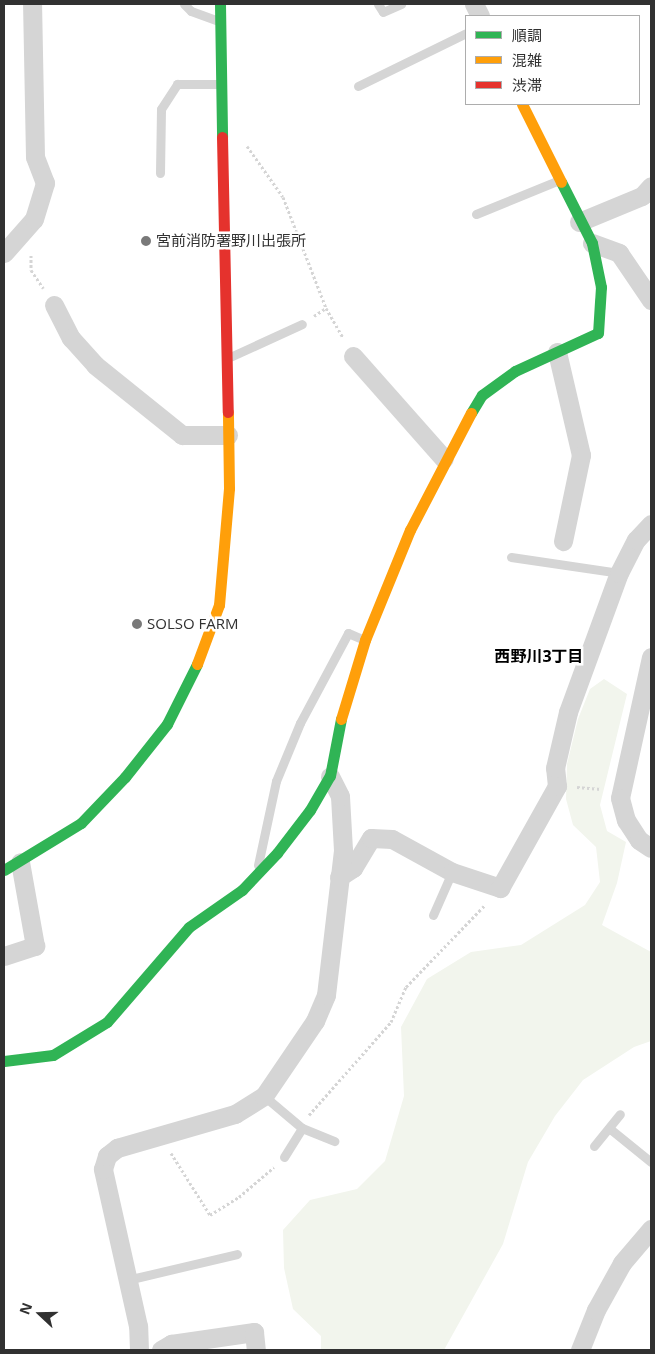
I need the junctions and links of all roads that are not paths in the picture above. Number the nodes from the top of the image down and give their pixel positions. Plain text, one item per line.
1 (32, 4) edge
2 (184, 4) edge
3 (220, 4) edge
4 (378, 4) edge
5 (401, 4) edge
6 (220, 22) junction
7 (465, 33) edge
8 (221, 84) junction
9 (358, 86) dead end
10 (522, 105) edge
11 (160, 173) dead end
12 (559, 180) junction
13 (651, 186) edge
14 (476, 214) dead end
15 (579, 222) junction
16 (592, 243) junction
17 (4, 253) edge
18 (651, 300) edge
19 (54, 304) dead end
20 (302, 324) dead end
21 (557, 352) junction
22 (353, 356) road end
23 (227, 358) junction
24 (228, 435) junction
25 (444, 459) junction
26 (651, 524) edge
27 (563, 541) dead end
28 (511, 557) dead end
29 (619, 573) junction
30 (365, 640) junction
31 (651, 656) edge
32 (330, 776) junction
33 (651, 848) edge
34 (12, 866) edge
35 (258, 872) junction
36 (452, 872) junction
37 (339, 877) junction
38 (433, 915) dead end
39 (4, 956) edge
40 (4, 1061) edge
41 (264, 1096) junction
42 (620, 1114) dead end
43 (302, 1128) junction
44 (609, 1128) junction
45 (335, 1140) dead end
46 (594, 1146) dead end
47 (284, 1157) road end
48 (651, 1162) edge
49 (651, 1229) edge
50 (237, 1254) dead end
51 (126, 1280) junction
52 (139, 1350) edge
53 (161, 1350) edge
54 (256, 1350) edge
55 (580, 1350) edge

1 - 17 street
2 - 6 lane
3 - 6 street
4 - 5 lane
6 - 8 street
7 - 9 lane
8 - 11 lane
8 - 23 street
10 - 12 street
12 - 14 lane
12 - 15 street
13 - 15 street
15 - 16 street
16 - 18 street
16 - 21 street
19 - 24 street
20 - 23 lane
21 - 25 street
21 - 27 street
22 - 25 street
23 - 24 street
24 - 34 street
25 - 30 street
26 - 29 street
28 - 29 lane
29 - 36 street
30 - 32 street
30 - 35 lane
31 - 33 street
32 - 35 street
32 - 37 street
34 - 39 street
35 - 40 street
36 - 37 street
36 - 38 lane
37 - 41 street
41 - 43 lane
41 - 51 street
42 - 44 lane
43 - 45 lane
43 - 47 lane
44 - 46 lane
44 - 48 lane
49 - 55 street
50 - 51 lane
51 - 52 street
53 - 54 street

